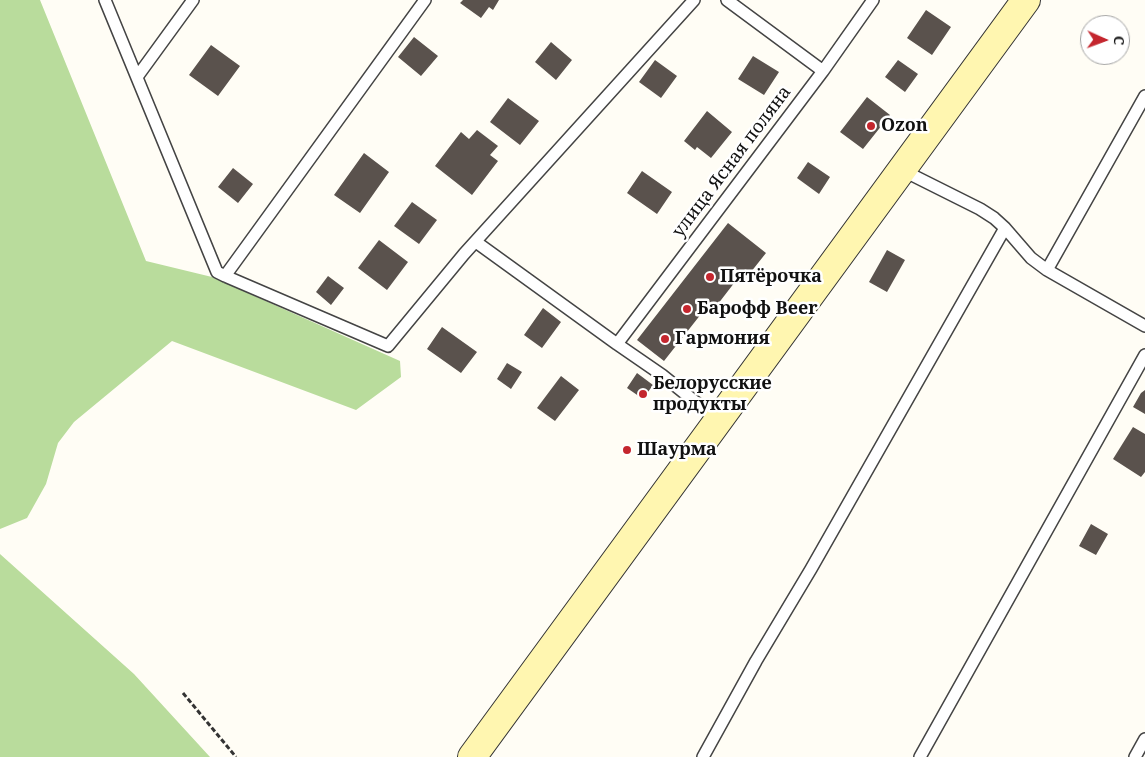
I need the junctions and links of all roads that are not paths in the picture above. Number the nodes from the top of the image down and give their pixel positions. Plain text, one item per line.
1 (105, 0) edge
2 (192, 0) edge
3 (425, 0) edge
4 (694, 0) edge
5 (727, 0) edge
6 (873, 0) edge
7 (1026, 0) edge
8 (823, 70) junction
9 (137, 78) junction
10 (1145, 96) edge
11 (902, 170) junction
12 (1005, 228) junction
13 (476, 242) junction
14 (1047, 270) junction
15 (225, 276) junction
16 (1145, 326) edge
17 (617, 344) junction
18 (1145, 355) edge
19 (718, 420) junction
20 (1145, 740) edge
21 (472, 757) edge
22 (703, 757) edge
23 (920, 757) edge
24 (1135, 757) edge

1 - 9 lane
2 - 9 lane
3 - 15 lane
4 - 13 lane
5 - 8 lane
6 - 8 lane, улица Ясная поляна
7 - 11 main road
8 - 17 lane, улица Ясная поляна
9 - 15 lane
10 - 14 lane
11 - 12 lane
11 - 19 main road
12 - 14 lane
12 - 22 lane
13 - 15 lane
13 - 17 lane
14 - 16 lane
17 - 19 lane
18 - 23 lane
19 - 21 main road
20 - 24 lane

